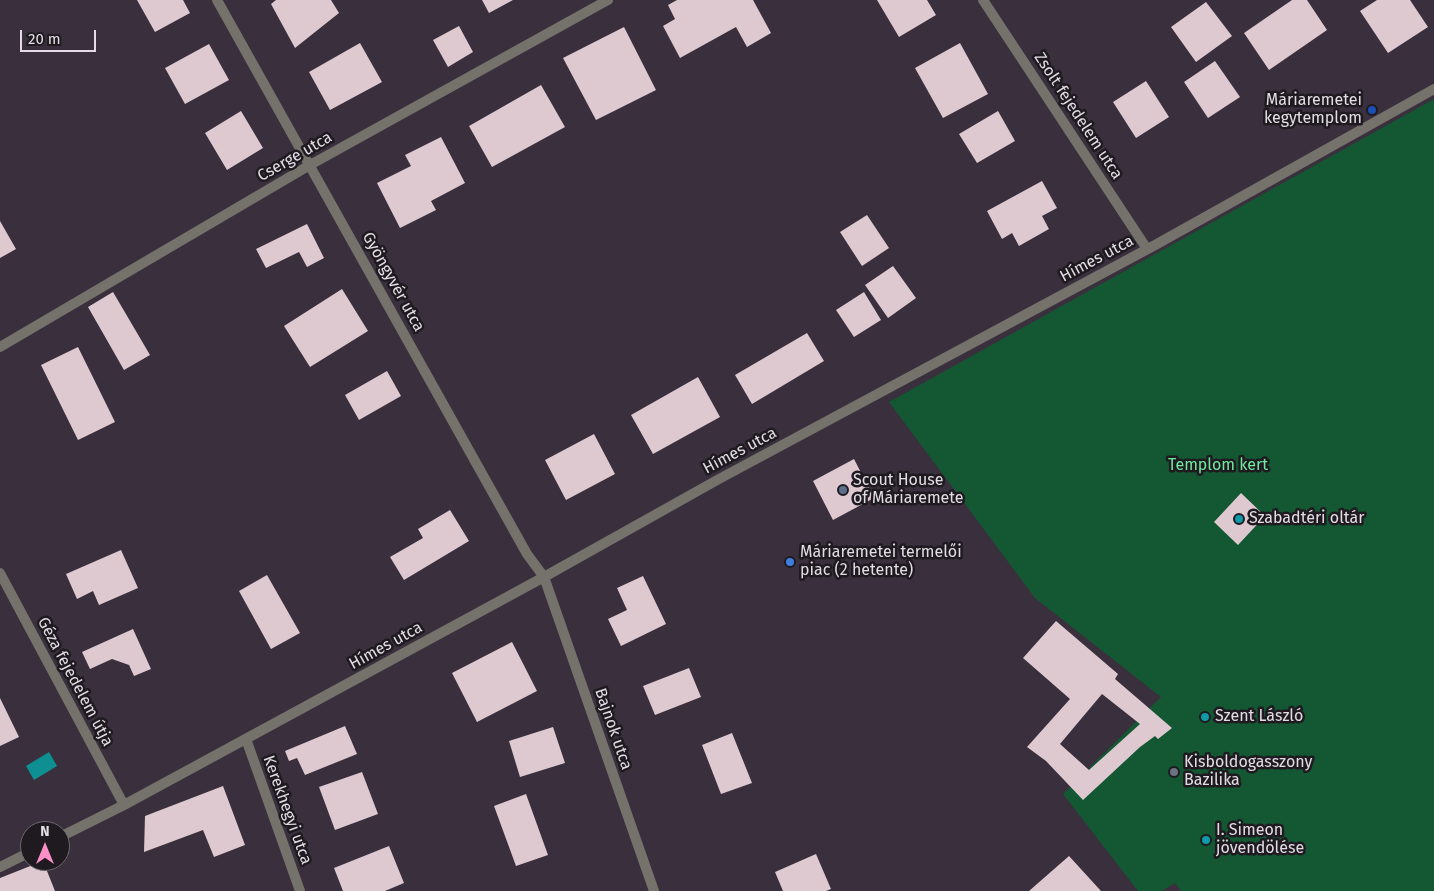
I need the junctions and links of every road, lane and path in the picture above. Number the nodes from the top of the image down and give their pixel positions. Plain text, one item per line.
1 (217, 0) edge
2 (608, 0) edge
3 (983, 0) edge
4 (1434, 88) edge
5 (310, 165) junction
6 (1147, 249) junction
7 (0, 347) edge
8 (0, 573) edge
9 (544, 577) junction
10 (246, 739) junction
11 (124, 805) junction
12 (70, 832) edge
13 (20, 857) edge
14 (0, 867) edge
15 (300, 891) edge
16 (654, 891) edge

1 - 5 street, Gyöngyvér utca
2 - 5 street, Cserge utca
3 - 6 street, Zsolt fejedelem utca
4 - 6 street, Hímes utca
5 - 7 street, Cserge utca
5 - 9 street, Gyöngyvér utca
6 - 9 street, Hímes utca
8 - 11 street, Géza fejedelem útja
9 - 10 street, Hímes utca
9 - 16 street, Bajnok utca
10 - 11 street, Hímes utca
10 - 15 street, Kerekhegyi utca
11 - 12 street, Hímes utca
13 - 14 street

